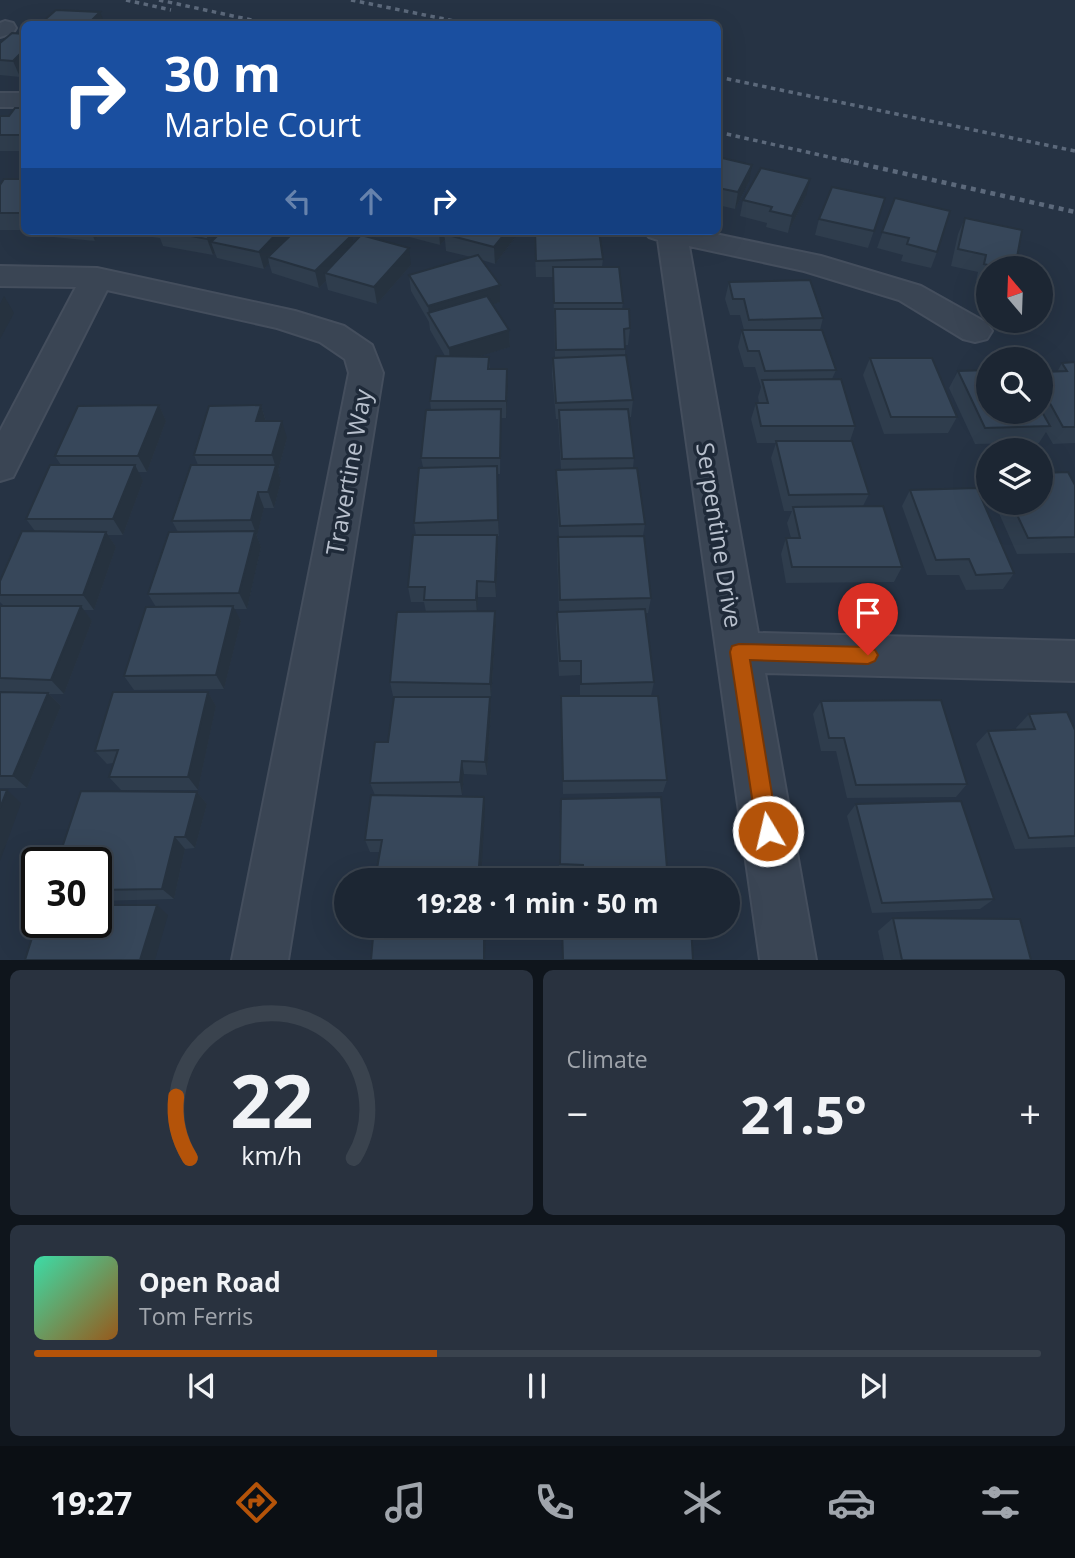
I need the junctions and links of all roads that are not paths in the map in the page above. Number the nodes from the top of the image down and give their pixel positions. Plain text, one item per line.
1 (0, 100) edge
2 (21, 100) edge
3 (666, 235) edge
4 (676, 235) edge
5 (0, 276) edge
6 (97, 278) junction
7 (975, 331) dead end
8 (0, 467) edge
9 (739, 652) junction
10 (1075, 661) edge
11 (260, 960) edge
12 (788, 960) edge

1 - 2 street
3 - 9 street, Serpentine Drive
4 - 7 street
5 - 6 street, Travertine Way
6 - 8 street
6 - 11 street, Travertine Way
9 - 10 street
9 - 12 street, Serpentine Drive

